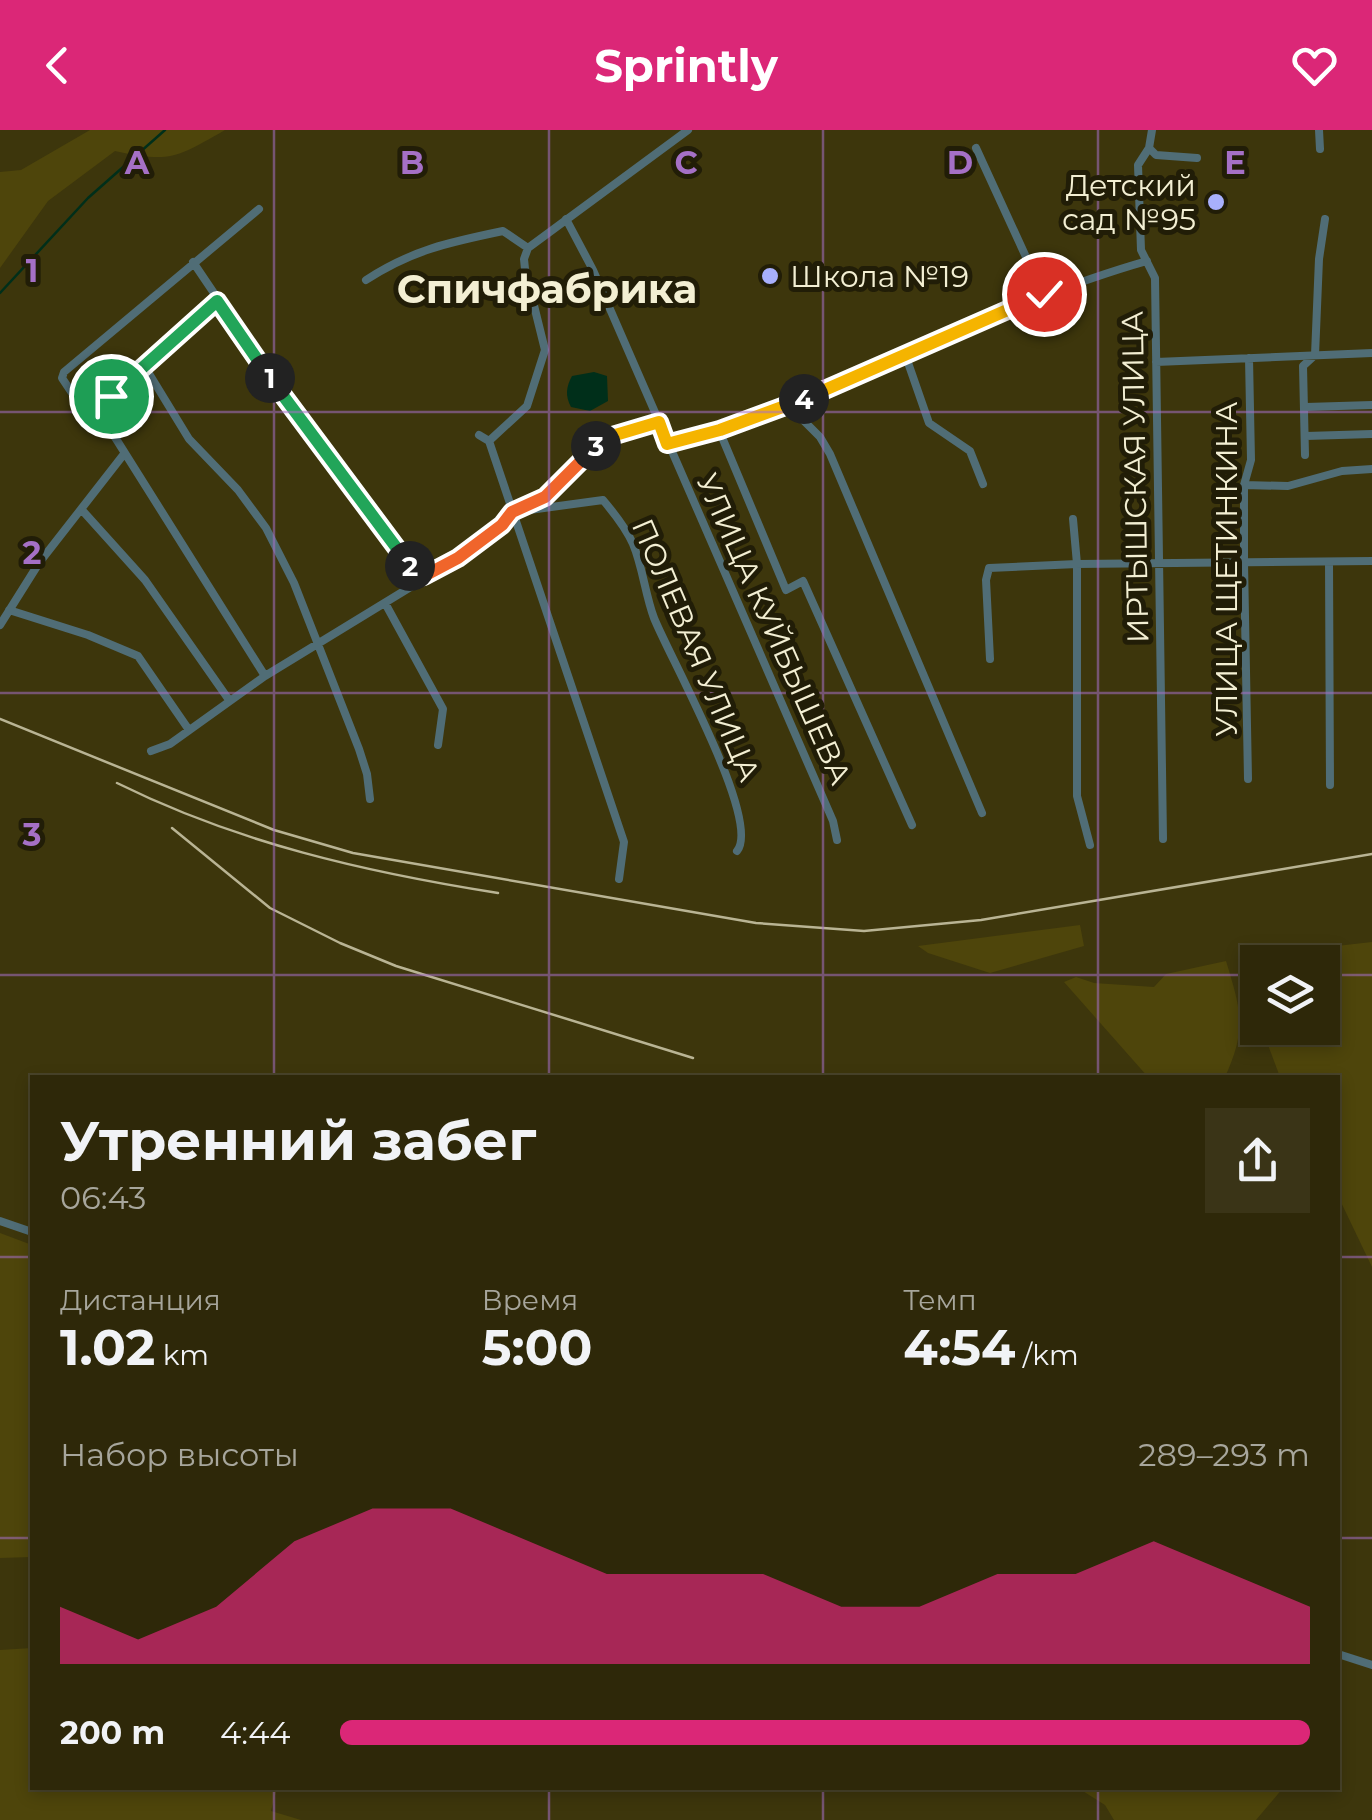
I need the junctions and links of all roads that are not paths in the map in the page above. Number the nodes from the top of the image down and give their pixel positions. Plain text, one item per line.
1 (688, 130) edge
2 (1152, 130) edge
3 (1319, 130) edge
4 (976, 148) dead end
5 (1149, 148) junction
6 (1320, 148) dead end
7 (1197, 158) dead end
8 (259, 209) dead end
9 (566, 219) junction
10 (1325, 219) dead end
11 (528, 248) junction
12 (1147, 261) junction
13 (193, 262) junction
14 (366, 280) dead end
15 (1044, 294) junction
16 (217, 301) junction
17 (1372, 353) edge
18 (906, 354) junction
19 (1315, 355) junction
20 (1249, 358) junction
21 (1156, 362) junction
22 (145, 366) junction
23 (1372, 405) edge
24 (788, 406) junction
25 (1306, 407) junction
26 (101, 415) junction
27 (659, 422) junction
28 (720, 430) junction
29 (1372, 434) edge
30 (479, 435) dead end
31 (1306, 436) junction
32 (490, 441) junction
33 (667, 444) junction
34 (124, 454) junction
35 (1305, 455) dead end
36 (1372, 469) edge
37 (983, 484) dead end
38 (1244, 486) junction
39 (82, 510) junction
40 (512, 512) junction
41 (1073, 519) dead end
42 (1372, 561) edge
43 (1244, 562) junction
44 (1330, 562) junction
45 (1077, 564) junction
46 (1159, 564) junction
47 (424, 576) junction
48 (385, 603) junction
49 (8, 610) junction
50 (0, 625) edge
51 (317, 645) junction
52 (990, 659) dead end
53 (265, 676) junction
54 (229, 700) junction
55 (189, 730) junction
56 (438, 744) dead end
57 (151, 751) dead end
58 (1248, 779) dead end
59 (1330, 786) dead end
60 (370, 799) dead end
61 (982, 813) dead end
62 (912, 826) dead end
63 (1163, 834) dead end
64 (837, 840) dead end
65 (1090, 845) dead end
66 (737, 851) dead end
67 (619, 879) dead end
68 (0, 1222) edge
69 (30, 1231) edge
70 (1340, 1655) edge
71 (1372, 1665) edge

1 - 9 street
2 - 5 street, ИРТЫШСКАЯ УЛИЦА
3 - 6 street
4 - 15 street
5 - 7 street
5 - 12 street, ИРТЫШСКАЯ УЛИЦА
8 - 13 street
9 - 11 street
9 - 27 street, УЛИЦА КУЙБЫШЕВА
10 - 19 street
11 - 14 street
11 - 32 street
12 - 15 street
12 - 21 street, ИРТЫШСКАЯ УЛИЦА
13 - 16 street
13 - 26 street
15 - 18 street
16 - 22 street
16 - 47 street
17 - 19 street
18 - 24 street
18 - 37 street
19 - 20 street
19 - 25 street
20 - 21 street
20 - 38 street, УЛИЦА ЩЕТИНКИНА
21 - 46 street, ИРТЫШСКАЯ УЛИЦА
22 - 26 street
22 - 51 street
23 - 25 street
24 - 28 street
24 - 61 street
25 - 31 street
26 - 34 street
27 - 33 street, УЛИЦА КУЙБЫШЕВА
27 - 40 street
28 - 33 street
28 - 62 street
29 - 31 street
30 - 32 street
31 - 35 street
32 - 40 street
33 - 64 street, УЛИЦА КУЙБЫШЕВА
34 - 39 street
34 - 53 street
36 - 38 street
38 - 43 street, УЛИЦА ЩЕТИНКИНА
39 - 49 street
39 - 54 street
40 - 47 street
40 - 66 street, ПОЛЕВАЯ УЛИЦА
40 - 67 street
41 - 45 street
42 - 44 street
43 - 44 street
43 - 46 street
43 - 58 street, УЛИЦА ЩЕТИНКИНА
44 - 59 street
45 - 46 street
45 - 52 street
45 - 65 street
46 - 63 street, ИРТЫШСКАЯ УЛИЦА
47 - 48 street
48 - 51 street
48 - 56 street
49 - 50 street
49 - 55 street
51 - 53 street
51 - 60 street
53 - 54 street
54 - 55 street
55 - 57 street
68 - 69 street
70 - 71 street

